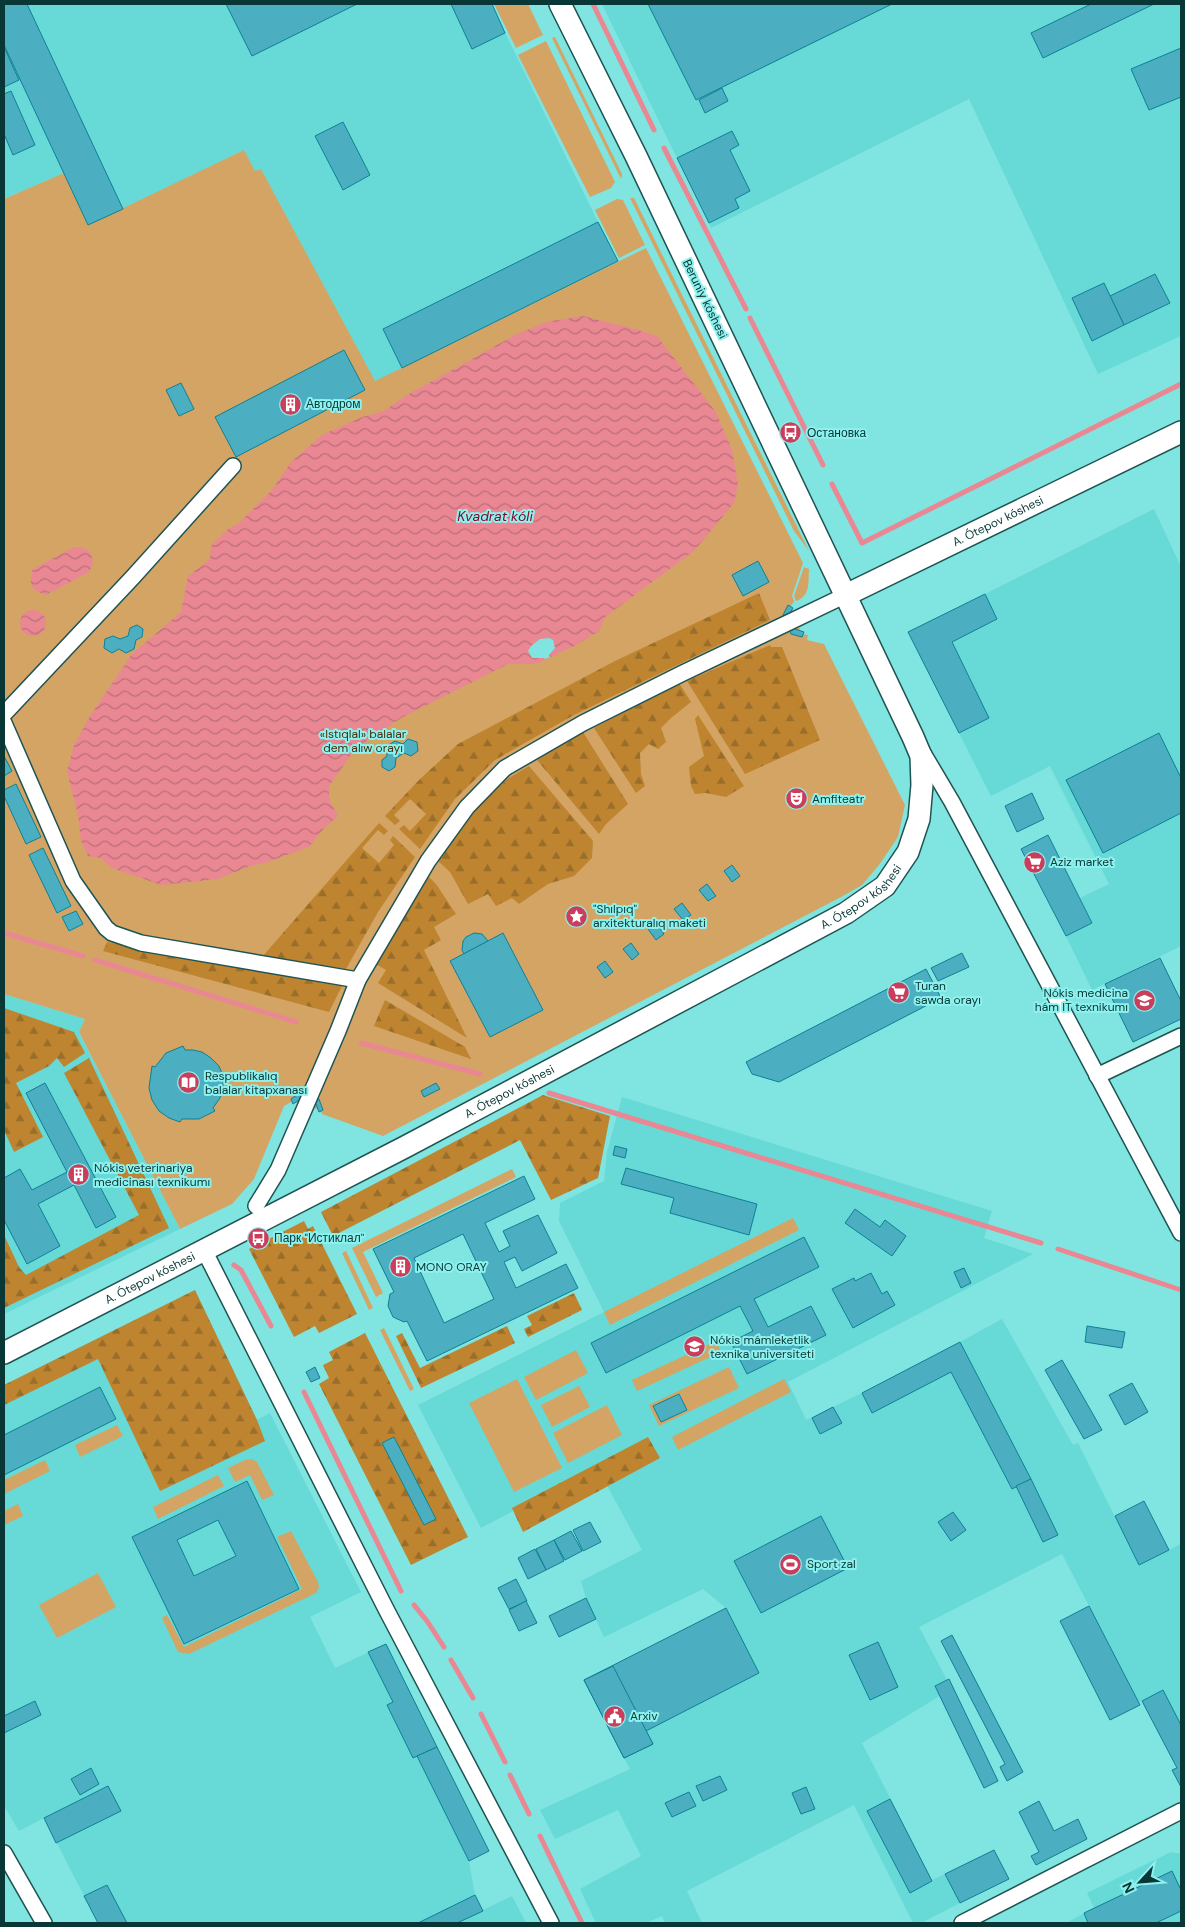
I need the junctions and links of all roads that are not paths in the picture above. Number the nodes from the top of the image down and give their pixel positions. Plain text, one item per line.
1 (560, 4) edge
2 (1181, 432) edge
3 (233, 466) dead end
4 (846, 595) junction
5 (4, 714) edge
6 (4, 723) edge
7 (917, 746) junction
8 (952, 802) junction
9 (919, 819) junction
10 (358, 980) junction
11 (1181, 1036) edge
12 (1097, 1076) junction
13 (256, 1206) dead end
14 (1181, 1233) edge
15 (204, 1250) junction
16 (4, 1353) edge
17 (1181, 1811) edge
18 (4, 1853) edge
19 (44, 1923) edge
20 (551, 1923) edge
21 (962, 1923) edge

1 - 4 main road, Beruniy kóshesi
2 - 4 main road, A. Ótepov kóshesi
3 - 5 street
4 - 7 main road, A. Ótepov kóshesi
4 - 10 street
6 - 10 street
7 - 8 street
7 - 9 main road, A. Ótepov kóshesi
8 - 9 street
8 - 12 street
9 - 15 main road, A. Ótepov kóshesi
10 - 13 street
11 - 12 street
12 - 14 street
15 - 16 main road, A. Ótepov kóshesi
15 - 20 street
17 - 21 street
18 - 19 street

